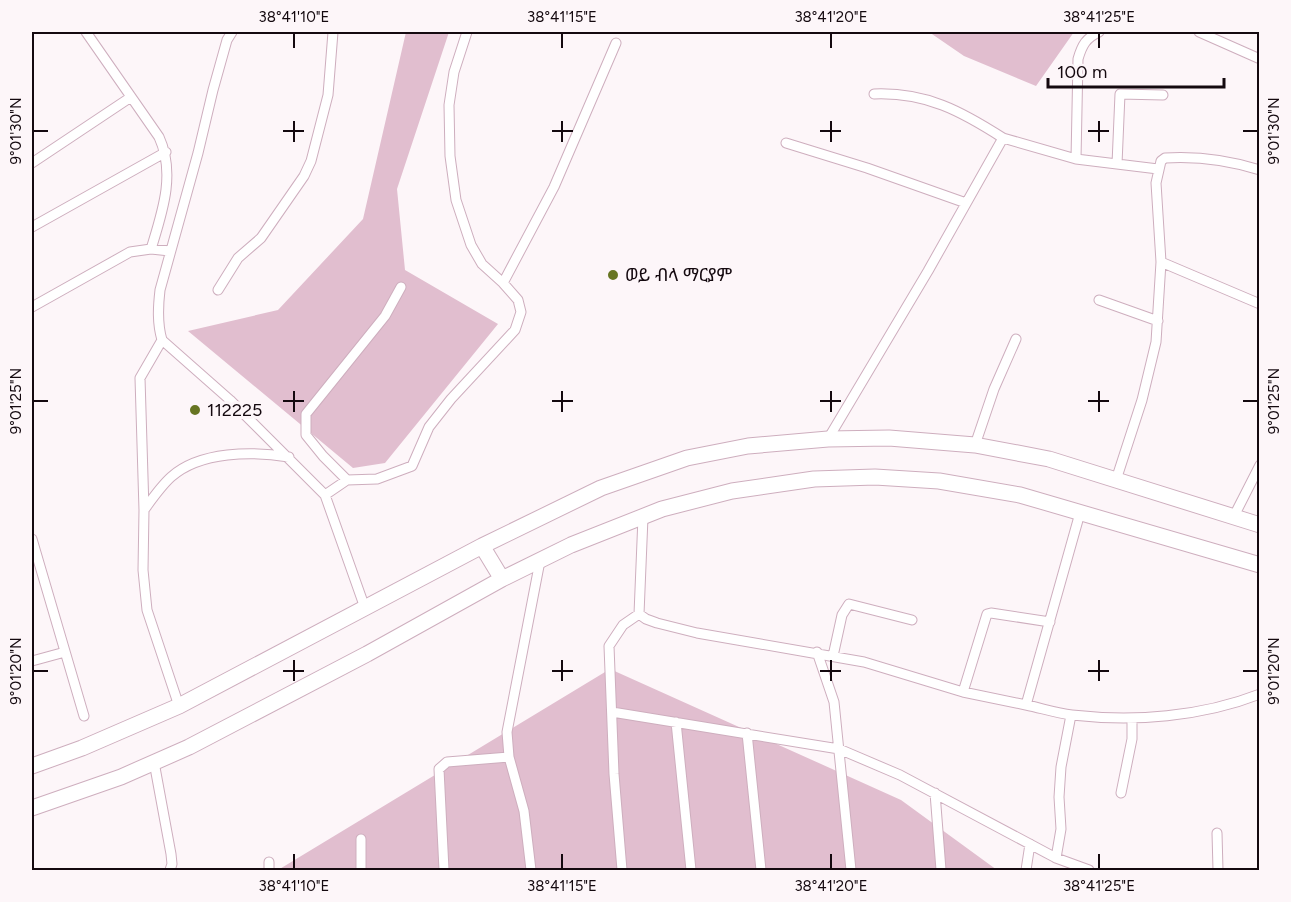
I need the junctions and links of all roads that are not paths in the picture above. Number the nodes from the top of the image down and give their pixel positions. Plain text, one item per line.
1 (86, 32) edge
2 (232, 32) edge
3 (333, 32) edge
4 (467, 32) edge
5 (1099, 32) edge
6 (1199, 32) edge
7 (616, 43) dead end
8 (1260, 59) edge
9 (874, 94) dead end
10 (1163, 95) dead end
11 (131, 97) junction
12 (1003, 138) junction
13 (786, 143) dead end
14 (166, 152) junction
15 (1076, 159) junction
16 (32, 163) edge
17 (1117, 164) junction
18 (1158, 169) junction
19 (1260, 170) edge
20 (966, 203) junction
21 (32, 227) edge
22 (151, 249) junction
23 (170, 251) junction
24 (1161, 262) junction
25 (503, 283) junction
26 (401, 287) dead end
27 (218, 290) dead end
28 (1099, 300) dead end
29 (1260, 304) edge
30 (32, 307) edge
31 (1158, 321) junction
32 (1016, 339) dead end
33 (162, 340) junction
34 (828, 439) junction
35 (975, 445) junction
36 (289, 457) junction
37 (1260, 465) edge
38 (347, 480) junction
39 (1116, 480) junction
40 (325, 495) junction
41 (144, 510) junction
42 (1080, 513) junction
43 (643, 516) junction
44 (1234, 516) junction
45 (1260, 525) edge
46 (32, 539) edge
47 (482, 546) junction
48 (540, 561) junction
49 (1260, 565) edge
50 (502, 579) junction
51 (365, 608) junction
52 (639, 614) junction
53 (912, 620) dead end
54 (1050, 622) junction
55 (65, 652) junction
56 (817, 652) junction
57 (833, 656) junction
58 (32, 661) edge
59 (963, 692) junction
60 (1260, 694) edge
61 (1026, 705) junction
62 (178, 706) junction
63 (612, 712) junction
64 (1071, 715) junction
65 (84, 716) dead end
66 (1132, 719) junction
67 (676, 722) junction
68 (747, 733) junction
69 (839, 749) junction
70 (509, 757) junction
71 (154, 762) junction
72 (32, 766) edge
73 (935, 793) junction
74 (1120, 793) dead end
75 (32, 808) edge
76 (1217, 833) dead end
77 (360, 839) dead end
78 (1030, 844) junction
79 (1056, 858) junction
80 (170, 870) edge
81 (361, 870) edge
82 (444, 870) edge
83 (531, 870) edge
84 (622, 870) edge
85 (691, 870) edge
86 (761, 870) edge
87 (851, 870) edge
88 (941, 870) edge
89 (1026, 870) edge
90 (1089, 870) edge
91 (1218, 870) edge

1 - 11 street
2 - 23 street
3 - 27 street
4 - 25 street
5 - 15 street
6 - 8 street
7 - 25 street
9 - 12 street
10 - 17 street
11 - 14 street
11 - 16 street
12 - 15 street
12 - 20 street
13 - 20 street
14 - 21 street
14 - 22 street
15 - 17 street
17 - 18 street
18 - 19 street
18 - 24 street
20 - 34 street
22 - 23 street
22 - 30 street
23 - 33 street
24 - 29 street
24 - 31 street
25 - 38 street
26 - 38 street
28 - 31 street
31 - 39 street
32 - 35 street
33 - 36 street
33 - 41 street
34 - 35 main road
34 - 47 main road
35 - 39 main road
36 - 40 street
36 - 41 street
37 - 44 street
38 - 40 street
39 - 44 main road
40 - 51 street
41 - 62 street
42 - 43 main road
42 - 49 main road
42 - 54 street
43 - 48 main road
43 - 52 street
44 - 45 main road
46 - 55 street
47 - 50 main road
47 - 51 main road
48 - 50 main road
48 - 70 street
50 - 71 main road
51 - 62 main road
52 - 56 street
52 - 63 street
53 - 57 street
54 - 59 street
54 - 61 street
55 - 58 street
55 - 65 street
56 - 57 street
56 - 69 street
57 - 59 street
59 - 61 street
60 - 66 street
61 - 64 street
62 - 72 main road
63 - 67 street
63 - 84 street
64 - 66 street
64 - 79 street
66 - 74 street
67 - 68 street
67 - 85 street
68 - 69 street
68 - 86 street
69 - 73 street
69 - 87 street
70 - 82 street
70 - 83 street
71 - 75 main road
71 - 80 street
73 - 78 street
73 - 88 street
76 - 91 street
77 - 81 street
78 - 79 street
78 - 89 street
79 - 90 street

